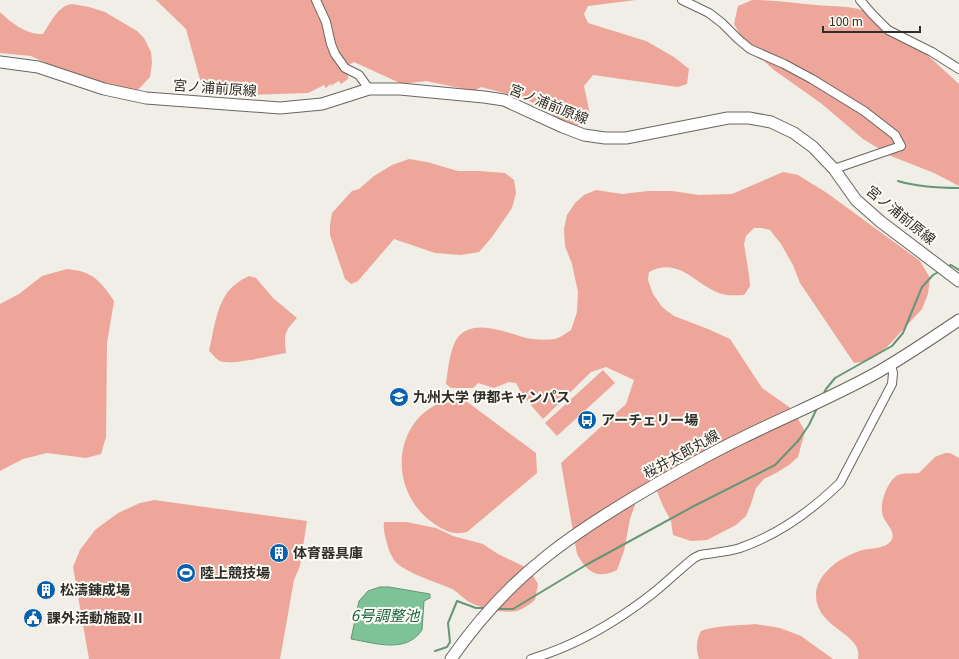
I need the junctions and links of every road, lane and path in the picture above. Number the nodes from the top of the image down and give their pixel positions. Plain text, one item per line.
1 (316, 0) edge
2 (682, 0) edge
3 (860, 0) edge
4 (0, 62) edge
5 (959, 68) edge
6 (369, 89) junction
7 (834, 169) junction
8 (956, 278) edge
9 (959, 320) edge
10 (891, 365) junction
11 (452, 659) edge
12 (531, 659) edge

1 - 6 street
2 - 7 street
3 - 5 street
4 - 6 main road, 宮ノ浦前原線
6 - 7 main road, 宮ノ浦前原線
7 - 8 main road, 宮ノ浦前原線
9 - 10 main road, 桜井太郎丸線
10 - 11 main road, 桜井太郎丸線
10 - 12 street

